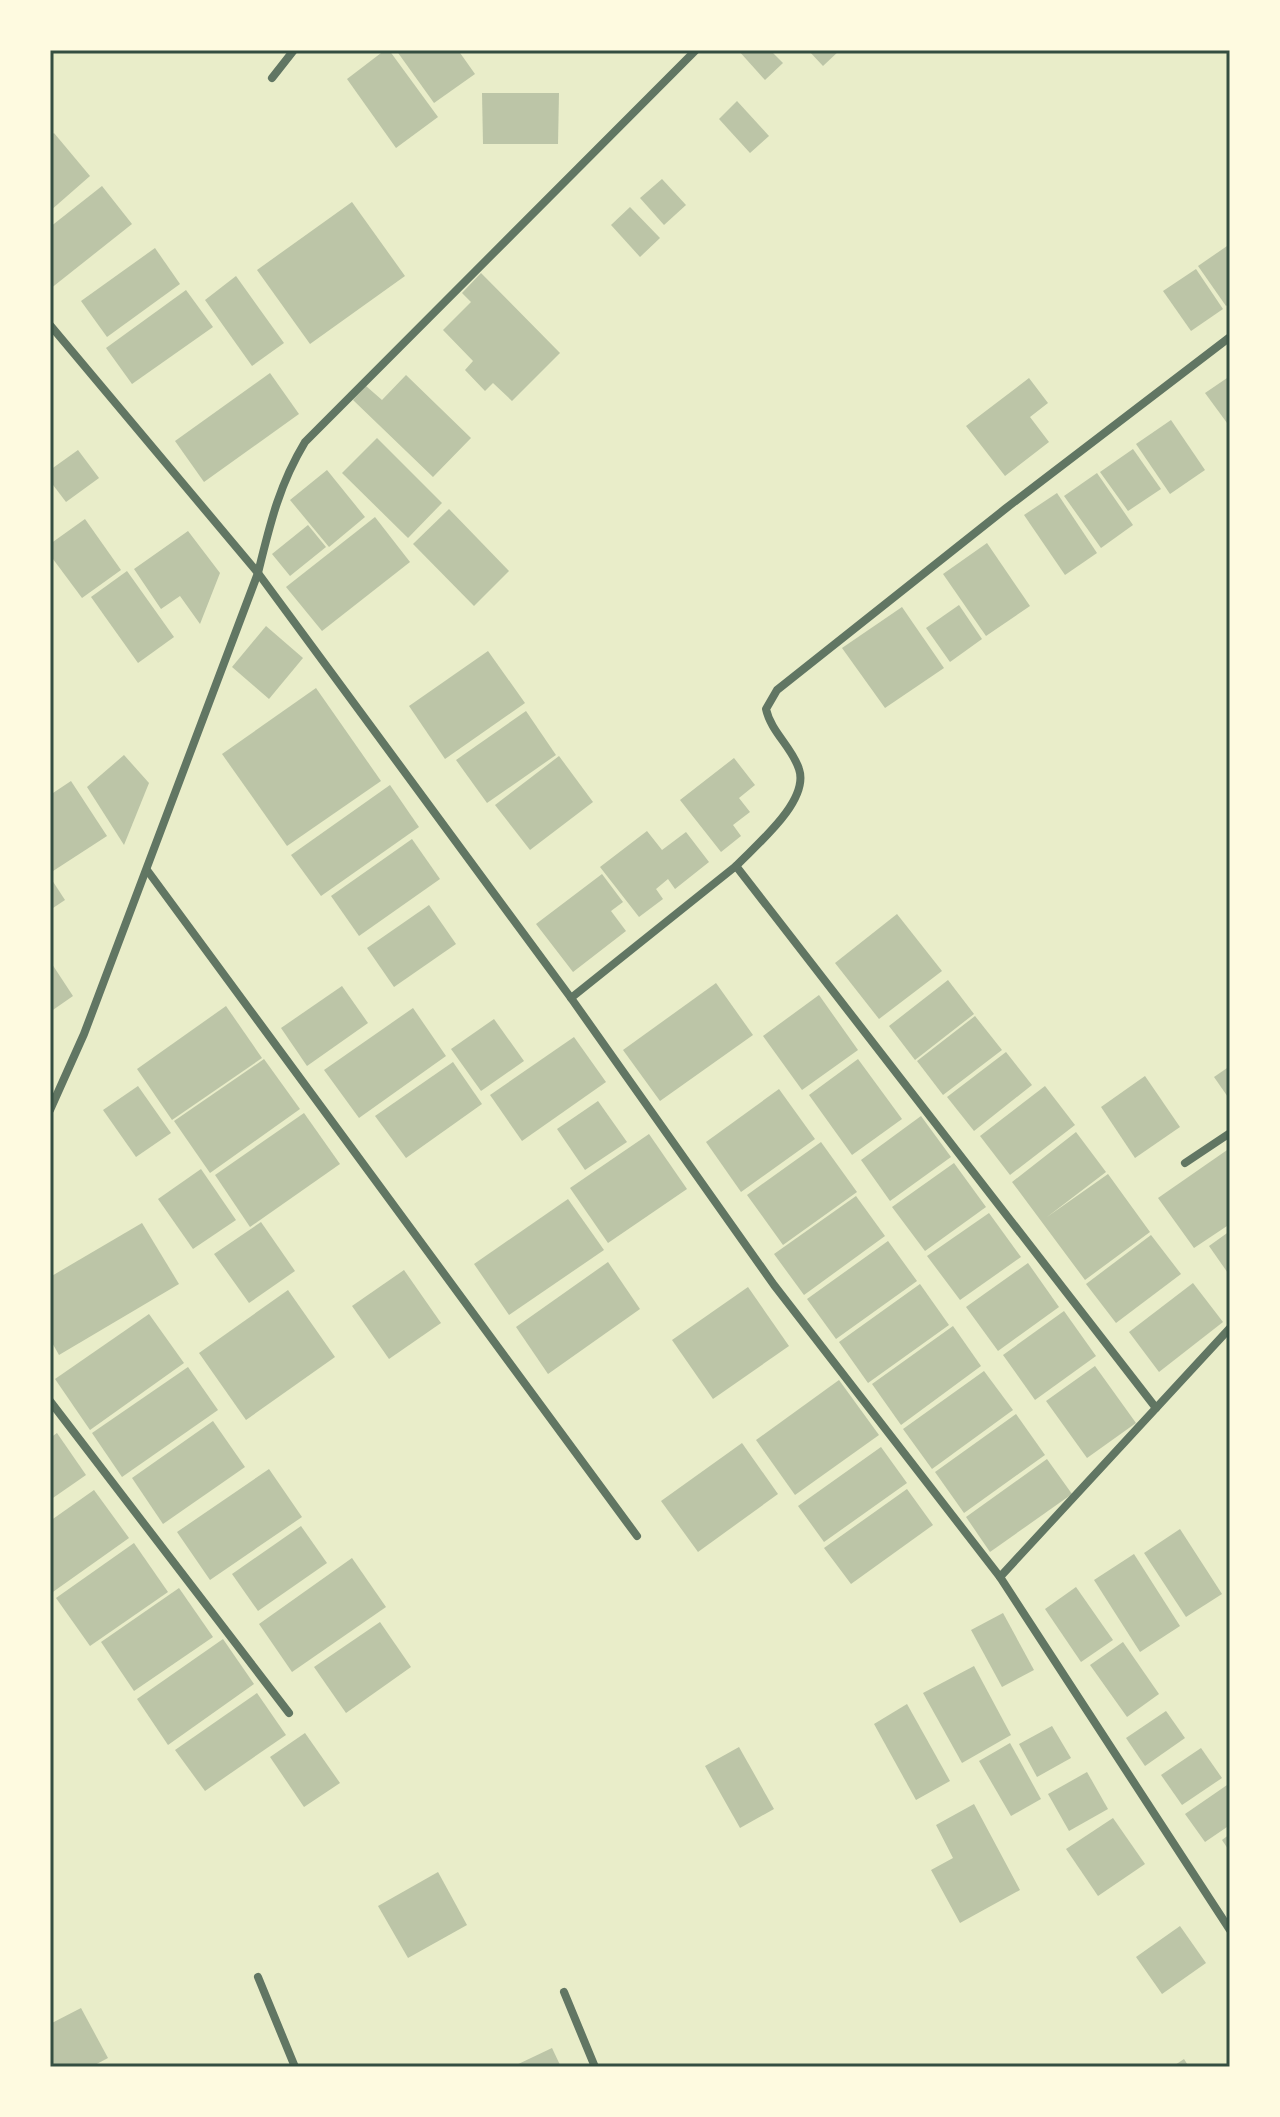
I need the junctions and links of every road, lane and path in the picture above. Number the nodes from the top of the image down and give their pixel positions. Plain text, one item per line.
1 (294, 50) edge
2 (696, 50) edge
3 (272, 78) dead end
4 (50, 325) edge
5 (1230, 337) edge
6 (258, 573) junction
7 (736, 866) junction
8 (147, 870) junction
9 (571, 998) junction
10 (50, 1110) edge
11 (1230, 1133) edge
12 (1185, 1163) dead end
13 (1230, 1328) edge
14 (50, 1401) edge
15 (1156, 1408) junction
16 (637, 1536) dead end
17 (1000, 1577) junction
18 (289, 1713) dead end
19 (1230, 1930) edge
20 (258, 1977) dead end
21 (564, 1992) dead end
22 (295, 2067) edge
23 (595, 2067) edge

1 - 3 street
2 - 6 street
4 - 6 street
5 - 7 street
6 - 8 street
6 - 9 street
7 - 9 street
7 - 15 street
8 - 10 street
8 - 16 street
9 - 17 street
11 - 12 street
13 - 15 street
14 - 18 street
15 - 17 street
17 - 19 street
20 - 22 street
21 - 23 street

